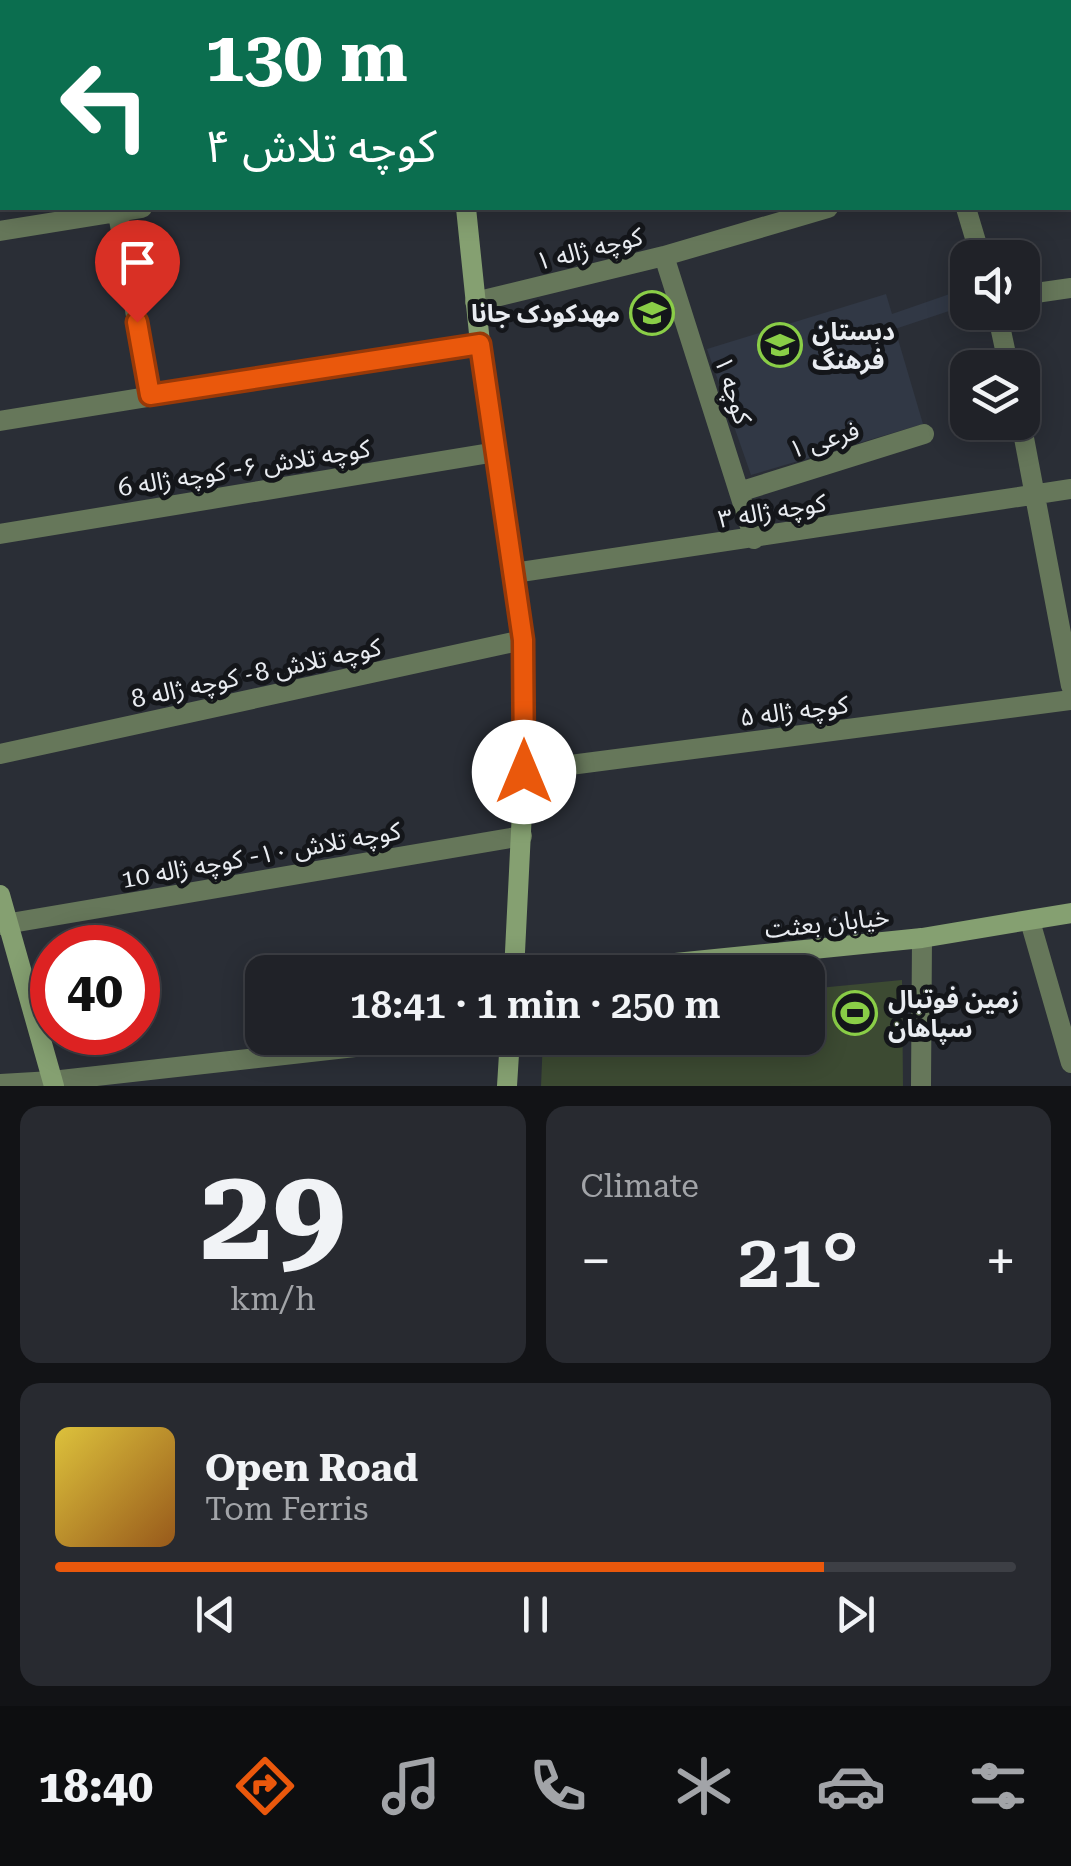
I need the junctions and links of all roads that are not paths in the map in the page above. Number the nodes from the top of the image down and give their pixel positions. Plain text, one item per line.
1 (112, 210) edge
2 (117, 210) edge
3 (466, 210) edge
4 (821, 210) edge
5 (967, 210) edge
6 (0, 231) edge
7 (976, 240) edge
8 (664, 256) junction
9 (1071, 288) edge
10 (1040, 292) edge
11 (475, 302) junction
12 (480, 344) junction
13 (150, 395) junction
14 (0, 421) edge
15 (924, 434) dead end
16 (1025, 440) edge
17 (496, 452) junction
18 (1071, 490) edge
19 (739, 492) junction
20 (1037, 495) junction
21 (0, 534) edge
22 (754, 540) junction
23 (514, 573) junction
24 (523, 640) junction
25 (1071, 686) edge
26 (1071, 700) edge
27 (0, 754) edge
28 (524, 772) junction
29 (522, 836) junction
30 (0, 894) edge
31 (1071, 913) edge
32 (1030, 921) junction
33 (4, 925) edge
34 (922, 938) junction
35 (515, 955) edge
36 (754, 955) edge
37 (293, 1055) edge
38 (509, 1055) edge
39 (1071, 1064) edge
40 (0, 1084) edge
41 (53, 1084) edge
42 (507, 1086) edge
43 (921, 1086) edge

1 - 6 street
2 - 13 street
3 - 11 street
4 - 8 street, کوچه ژاله ۱
5 - 7 street
8 - 11 street, کوچه ژاله ۱
8 - 19 street, کوچه ۱
9 - 10 street
11 - 12 street
12 - 13 street
12 - 17 street
13 - 14 street
15 - 19 street, فرعی ۱
16 - 20 street
17 - 21 street, کوچه تلاش ۶- کوچه ژاله 6
17 - 23 street
18 - 20 street, کوچه ژاله ۳
19 - 22 street, کوچه ۱
20 - 22 street, کوچه ژاله ۳
20 - 25 street
22 - 23 street, کوچه ژاله ۳
23 - 24 street
24 - 27 street, کوچه تلاش 8- کوچه ژاله 8
24 - 28 street
26 - 28 street, کوچه ژاله ۵
28 - 29 street
29 - 33 street, کوچه تلاش ۱۰- کوچه ژاله 10
29 - 35 street
30 - 33 street
31 - 32 street, خیابان بعثت
32 - 34 street, خیابان بعثت
32 - 39 street
33 - 41 street
34 - 36 street, خیابان بعثت
34 - 43 street
37 - 41 street
38 - 42 street
40 - 41 street

